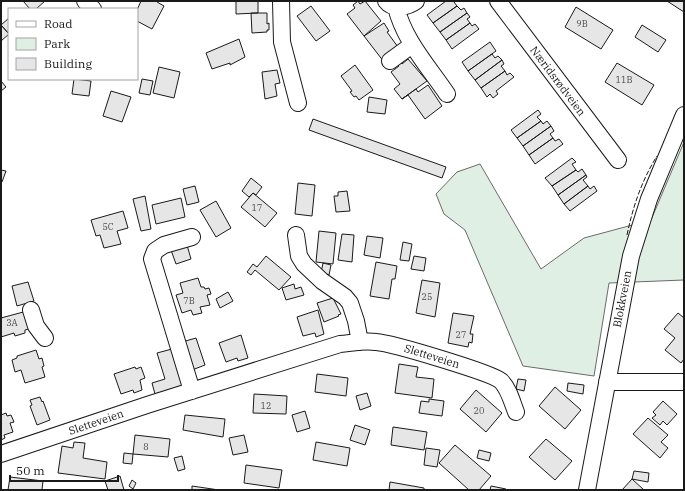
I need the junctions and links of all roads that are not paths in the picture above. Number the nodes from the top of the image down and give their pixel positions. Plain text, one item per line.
1 (281, 1) edge
2 (416, 1) edge
3 (498, 1) edge
4 (390, 4) edge
5 (412, 45) junction
6 (390, 61) dead end
7 (447, 94) dead end
8 (298, 103) dead end
9 (684, 115) edge
10 (618, 160) dead end
11 (296, 235) dead end
12 (192, 237) dead end
13 (31, 310) dead end
14 (45, 338) dead end
15 (360, 342) junction
16 (607, 382) junction
17 (684, 382) edge
18 (192, 391) junction
19 (516, 412) dead end
20 (1, 454) edge
21 (587, 490) edge

1 - 8 street
2 - 4 street
3 - 10 street, Næridsrødveien
4 - 5 street
5 - 6 street
5 - 7 street
9 - 16 street, Blokkveien
11 - 15 street
12 - 18 street
13 - 14 street
15 - 18 street, Sletteveien
15 - 19 street, Sletteveien
16 - 17 street
16 - 21 street, Blokkveien
18 - 20 street, Sletteveien

